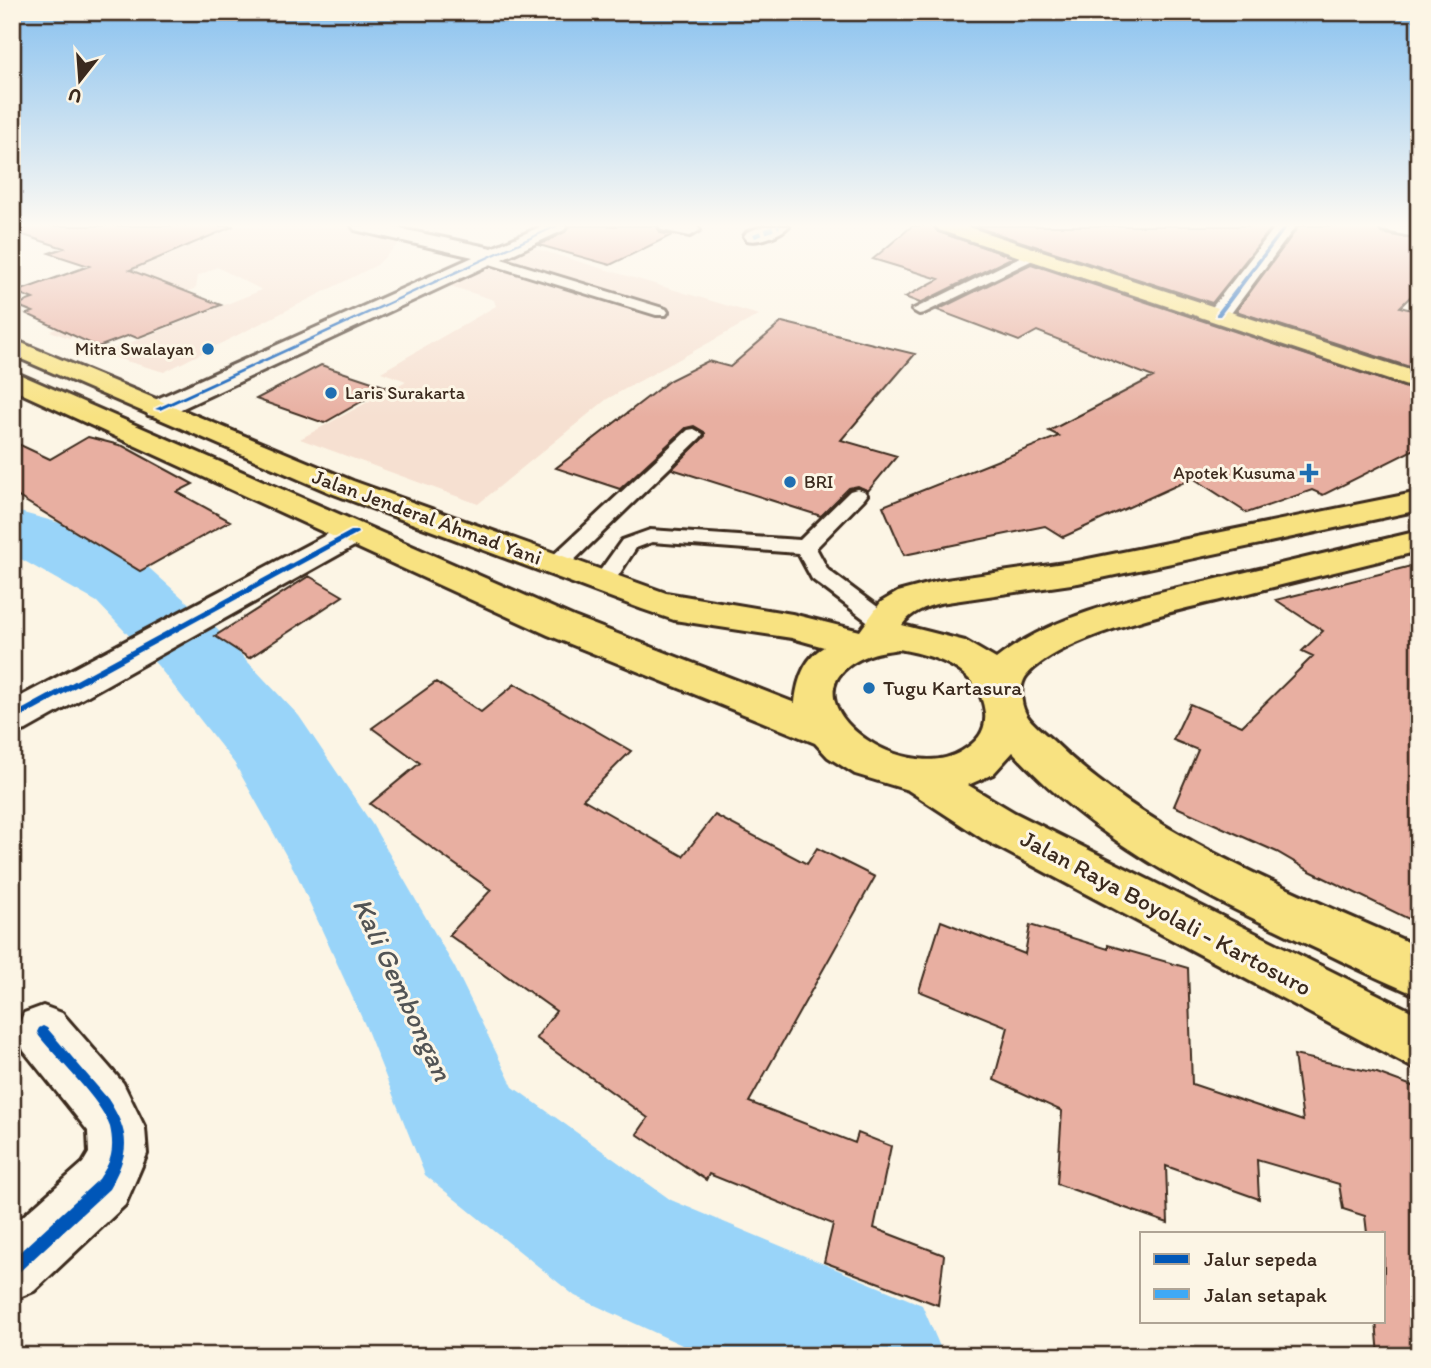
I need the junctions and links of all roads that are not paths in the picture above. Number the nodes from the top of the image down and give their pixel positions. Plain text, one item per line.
1 (416, 290) edge
2 (593, 290) edge
3 (960, 290) edge
4 (1142, 290) edge
5 (1237, 290) edge
6 (919, 310) dead end
7 (661, 312) dead end
8 (1218, 315) junction
9 (12, 346) edge
10 (12, 379) edge
11 (1419, 383) edge
12 (158, 409) junction
13 (694, 434) dead end
14 (857, 495) dead end
15 (1419, 501) edge
16 (354, 533) junction
17 (1419, 541) edge
18 (806, 547) junction
19 (556, 565) junction
20 (603, 582) junction
21 (871, 634) junction
22 (1003, 706) junction
23 (12, 719) edge
24 (826, 730) junction
25 (918, 775) junction
26 (1419, 972) edge
27 (43, 1032) dead end
28 (1419, 1044) edge
29 (12, 1269) edge

1 - 12 street
2 - 7 lane
3 - 6 lane
4 - 8 main road
5 - 8 street
8 - 11 main road
9 - 12 main road, Jalan Jenderal Ahmad Yani
10 - 16 main road, Jalan Jenderal Ahmad Yani
12 - 19 main road, Jalan Jenderal Ahmad Yani
13 - 19 lane
14 - 18 lane
15 - 21 main road
16 - 23 street
16 - 24 main road, Jalan Jenderal Ahmad Yani
17 - 22 main road
18 - 20 lane
18 - 21 lane
19 - 20 main road, Jalan Jenderal Ahmad Yani
20 - 21 main road, Jalan Jenderal Ahmad Yani
21 - 22 main road
21 - 24 main road
22 - 25 main road
22 - 26 main road
24 - 25 main road
25 - 28 main road, Jalan Raya Boyolali - Kartosuro
27 - 29 street

